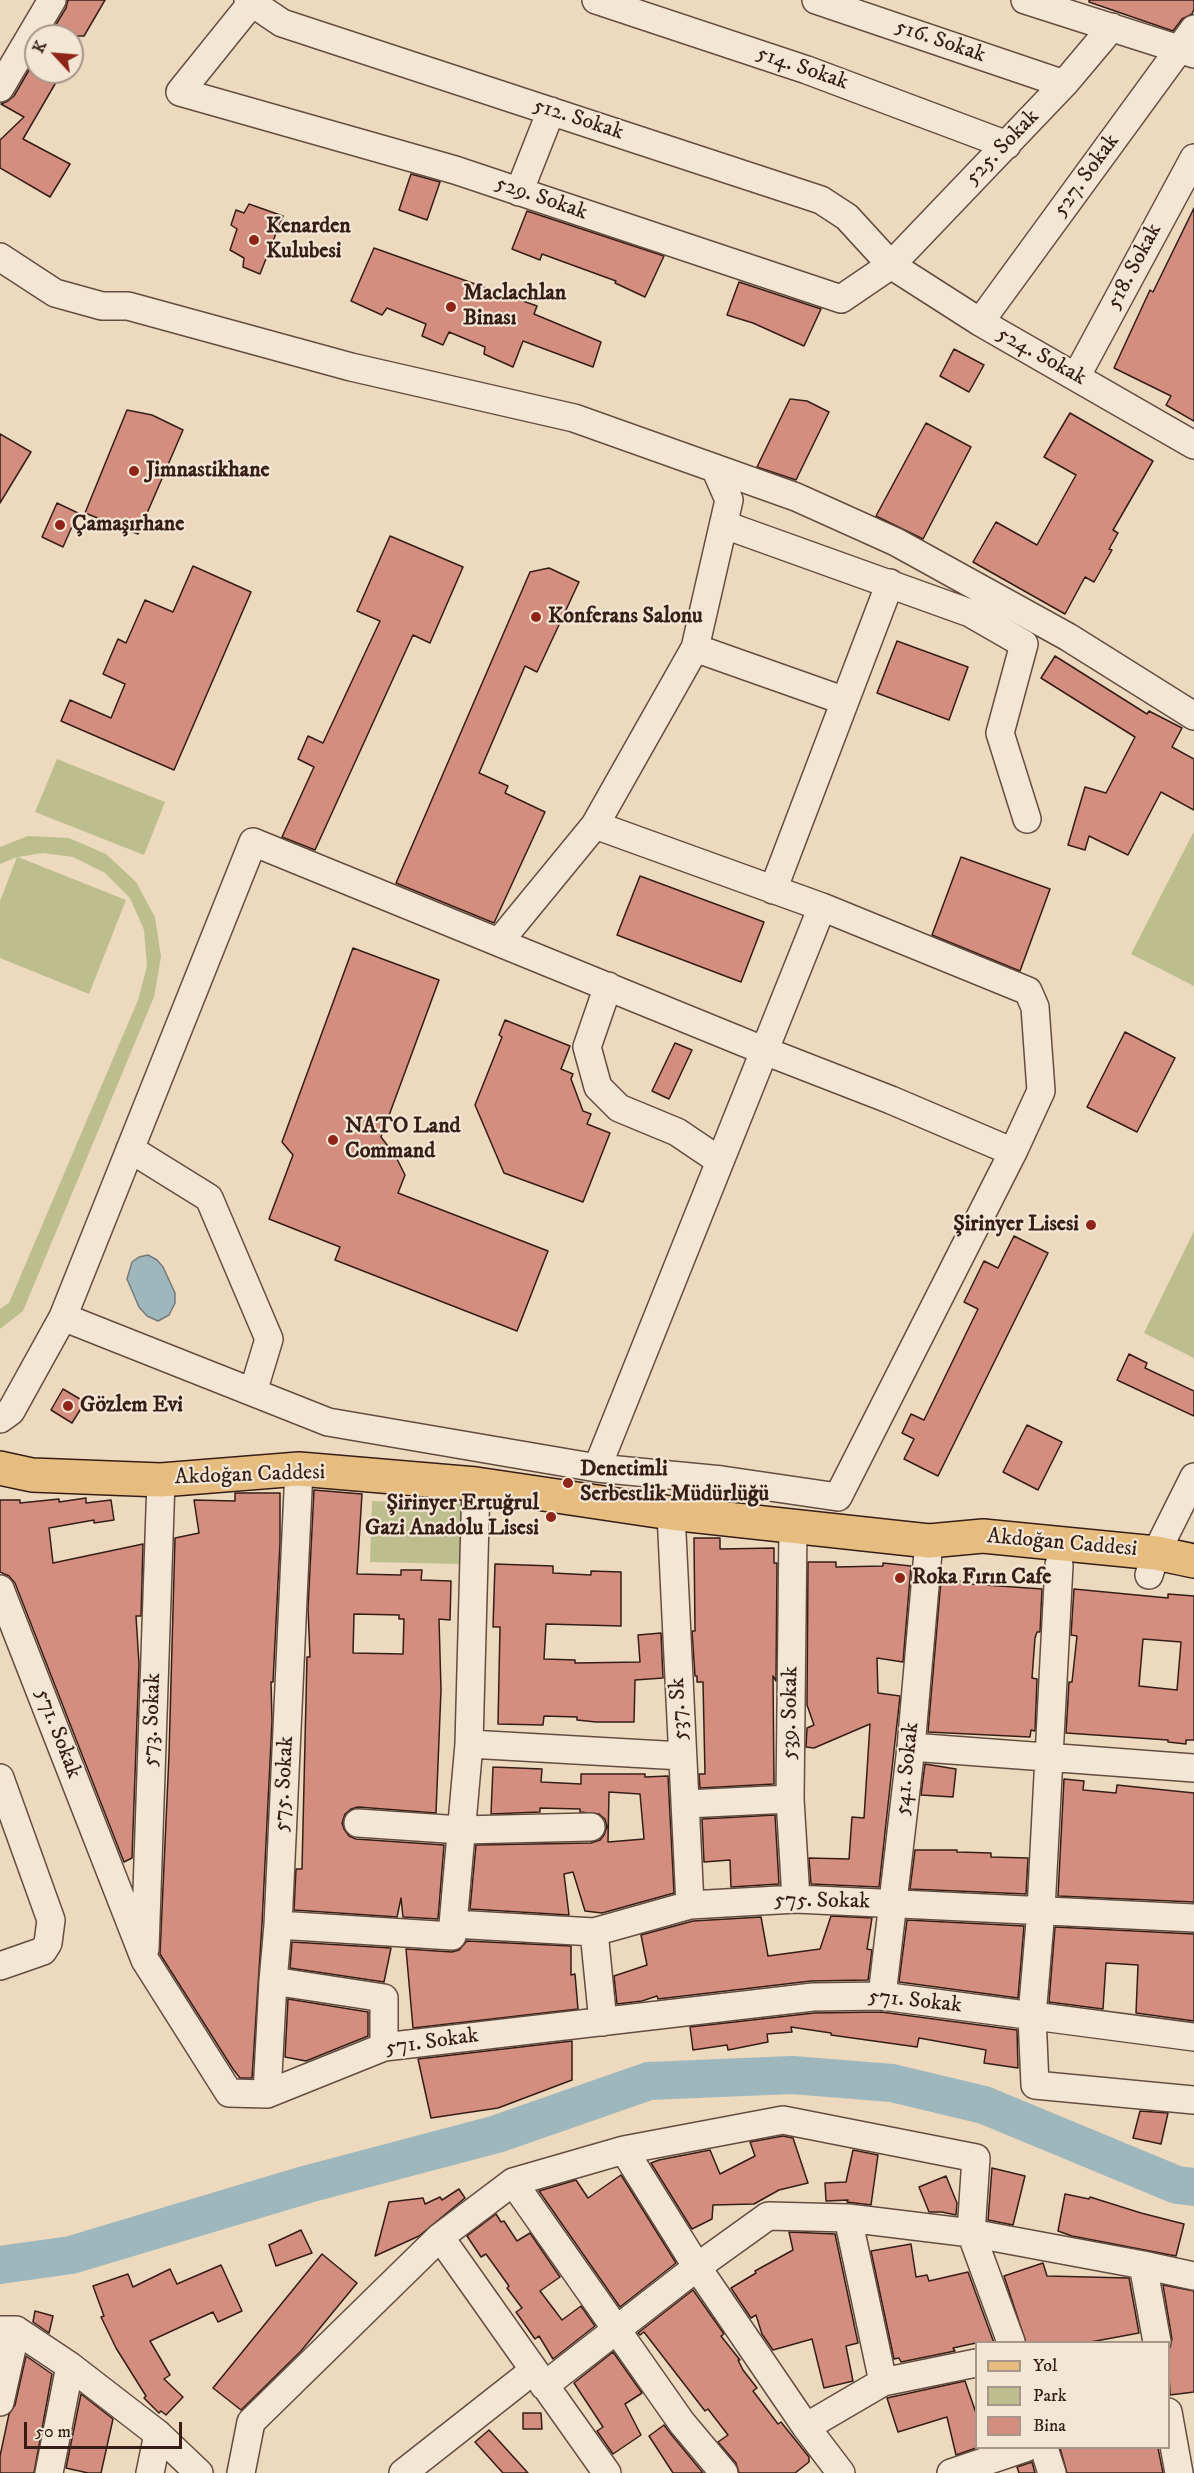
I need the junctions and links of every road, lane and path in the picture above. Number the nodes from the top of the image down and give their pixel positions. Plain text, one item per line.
1 (52, 0) edge
2 (596, 0) edge
3 (816, 0) edge
4 (1025, 0) edge
5 (251, 1) edge
6 (1112, 27) junction
7 (1189, 44) edge
8 (1064, 84) junction
9 (0, 88) edge
10 (551, 111) junction
11 (1007, 145) junction
12 (1194, 158) edge
13 (519, 192) junction
14 (0, 257) edge
15 (891, 265) junction
16 (980, 322) junction
17 (1076, 376) junction
18 (1194, 445) edge
19 (715, 468) junction
20 (725, 525) junction
21 (890, 583) junction
22 (695, 648) junction
23 (845, 701) junction
24 (1194, 716) edge
25 (1027, 819) dead end
26 (595, 825) junction
27 (772, 890) junction
28 (822, 907) junction
29 (499, 942) junction
30 (608, 986) junction
31 (765, 1051) junction
32 (130, 1149) junction
33 (1014, 1152) junction
34 (720, 1161) junction
35 (63, 1317) junction
36 (253, 1392) junction
37 (0, 1419) edge
38 (0, 1468) edge
39 (597, 1468) junction
40 (299, 1469) junction
41 (1194, 1477) edge
42 (161, 1480) junction
43 (476, 1484) junction
44 (671, 1513) junction
45 (793, 1526) junction
46 (929, 1540) junction
47 (1194, 1561) edge
48 (1153, 1564) junction
49 (1059, 1565) junction
50 (1194, 1581) edge
51 (0, 1589) edge
52 (469, 1744) junction
53 (911, 1747) junction
54 (682, 1756) junction
55 (1048, 1756) junction
56 (1194, 1768) edge
57 (0, 1778) edge
58 (790, 1799) junction
59 (686, 1804) junction
60 (358, 1823) dead end
61 (591, 1827) dead end
62 (461, 1830) junction
63 (796, 1899) junction
64 (892, 1904) junction
65 (690, 1905) junction
66 (1041, 1910) junction
67 (1194, 1918) edge
68 (278, 1924) junction
69 (452, 1930) junction
70 (594, 1932) junction
71 (145, 1960) junction
72 (0, 1966) edge
73 (273, 1981) junction
74 (882, 1996) junction
75 (1032, 2016) junction
76 (603, 2022) junction
77 (1194, 2037) edge
78 (384, 2047) junction
79 (267, 2094) junction
80 (1194, 2100) edge
81 (624, 2150) junction
82 (513, 2182) junction
83 (848, 2218) junction
84 (971, 2234) junction
85 (440, 2237) junction
86 (1143, 2265) junction
87 (697, 2267) junction
88 (1194, 2276) edge
89 (8, 2330) edge
90 (616, 2330) junction
91 (1010, 2341) edge
92 (1157, 2341) edge
93 (975, 2363) edge
94 (70, 2366) junction
95 (539, 2378) junction
96 (883, 2382) junction
97 (0, 2402) edge
98 (1170, 2423) edge
99 (806, 2427) junction
100 (158, 2434) junction
101 (1022, 2449) edge
102 (1044, 2449) edge
103 (49, 2473) edge
104 (150, 2473) edge
105 (199, 2473) edge
106 (242, 2473) edge
107 (403, 2473) edge
108 (607, 2473) edge
109 (724, 2473) edge
110 (841, 2473) edge
111 (951, 2473) edge
112 (1052, 2473) edge
113 (1179, 2473) edge

1 - 9 street
2 - 11 street, 514. Sokak
3 - 8 street, 516. Sokak
4 - 6 street
5 - 10 street, 512. Sokak
5 - 13 street, 529. Sokak
6 - 7 street
6 - 8 street, 525. Sokak
7 - 16 street, 527. Sokak
8 - 11 street, 525. Sokak
10 - 13 street
10 - 15 street, 512. Sokak
11 - 15 street, 525. Sokak
12 - 17 street, 518. Sokak
13 - 15 street, 529. Sokak
14 - 19 street
15 - 16 street, 524. Sokak
16 - 17 street, 524. Sokak
17 - 18 street, 524. Sokak
19 - 20 street
19 - 24 street
20 - 21 street
20 - 22 street
21 - 23 street
21 - 25 street
22 - 23 street
22 - 26 street
23 - 27 street
26 - 27 street
26 - 29 street
27 - 28 street
28 - 31 street
28 - 33 street
29 - 30 street
29 - 32 street
30 - 31 street
30 - 34 street
31 - 33 street
31 - 34 street
32 - 35 street
32 - 36 street
33 - 39 street
34 - 39 street
35 - 36 street
35 - 37 street
36 - 39 street
38 - 42 main road, Akdoğan Caddesi
40 - 42 main road, Akdoğan Caddesi
40 - 43 main road, Akdoğan Caddesi
40 - 68 street, 575. Sokak
41 - 48 street
42 - 71 street, 573. Sokak
43 - 44 main road, Akdoğan Caddesi
43 - 52 street
44 - 45 main road, Akdoğan Caddesi
44 - 54 street, 537. Sk
45 - 46 main road, Akdoğan Caddesi
45 - 58 street, 539. Sokak
46 - 48 main road, Akdoğan Caddesi
46 - 49 main road, Akdoğan Caddesi
46 - 53 street, 541. Sokak
47 - 48 main road, Akdoğan Caddesi
48 - 49 main road, Akdoğan Caddesi
48 - 50 main road, Akdoğan Caddesi
49 - 55 street
51 - 71 street, 571. Sokak
52 - 54 street
52 - 62 street
53 - 55 street
53 - 64 street, 541. Sokak
54 - 59 street, 537. Sk
55 - 56 street
55 - 66 street
57 - 72 street
58 - 59 street
58 - 63 street, 539. Sokak
59 - 65 street, 537. Sk
60 - 62 street
61 - 62 street
62 - 69 street
63 - 64 street, 575. Sokak
63 - 65 street, 575. Sokak
64 - 66 street, 575. Sokak
64 - 74 street, 541. Sokak
65 - 70 street, 575. Sokak
66 - 67 street, 575. Sokak
66 - 75 street
68 - 69 street, 575. Sokak
68 - 73 street
69 - 70 street, 575. Sokak
70 - 76 street
71 - 79 street, 571. Sokak
73 - 78 street
73 - 79 street
74 - 75 street, 571. Sokak
74 - 76 street, 571. Sokak
75 - 77 street, 571. Sokak
75 - 80 street
76 - 78 street, 571. Sokak
78 - 79 street, 571. Sokak
81 - 82 street
81 - 84 street
81 - 87 street
82 - 85 street
82 - 90 street
83 - 84 street
83 - 87 street
83 - 96 street
84 - 86 street
84 - 91 street
85 - 95 street
85 - 106 street
86 - 88 street
86 - 92 street
87 - 90 street
87 - 99 street
89 - 94 street
89 - 97 street
90 - 95 street
90 - 109 street
93 - 96 street
94 - 100 street
94 - 103 street
95 - 107 street
95 - 108 street
96 - 99 street
98 - 113 street
99 - 110 street
100 - 104 street
100 - 105 street
101 - 111 street
102 - 112 street

